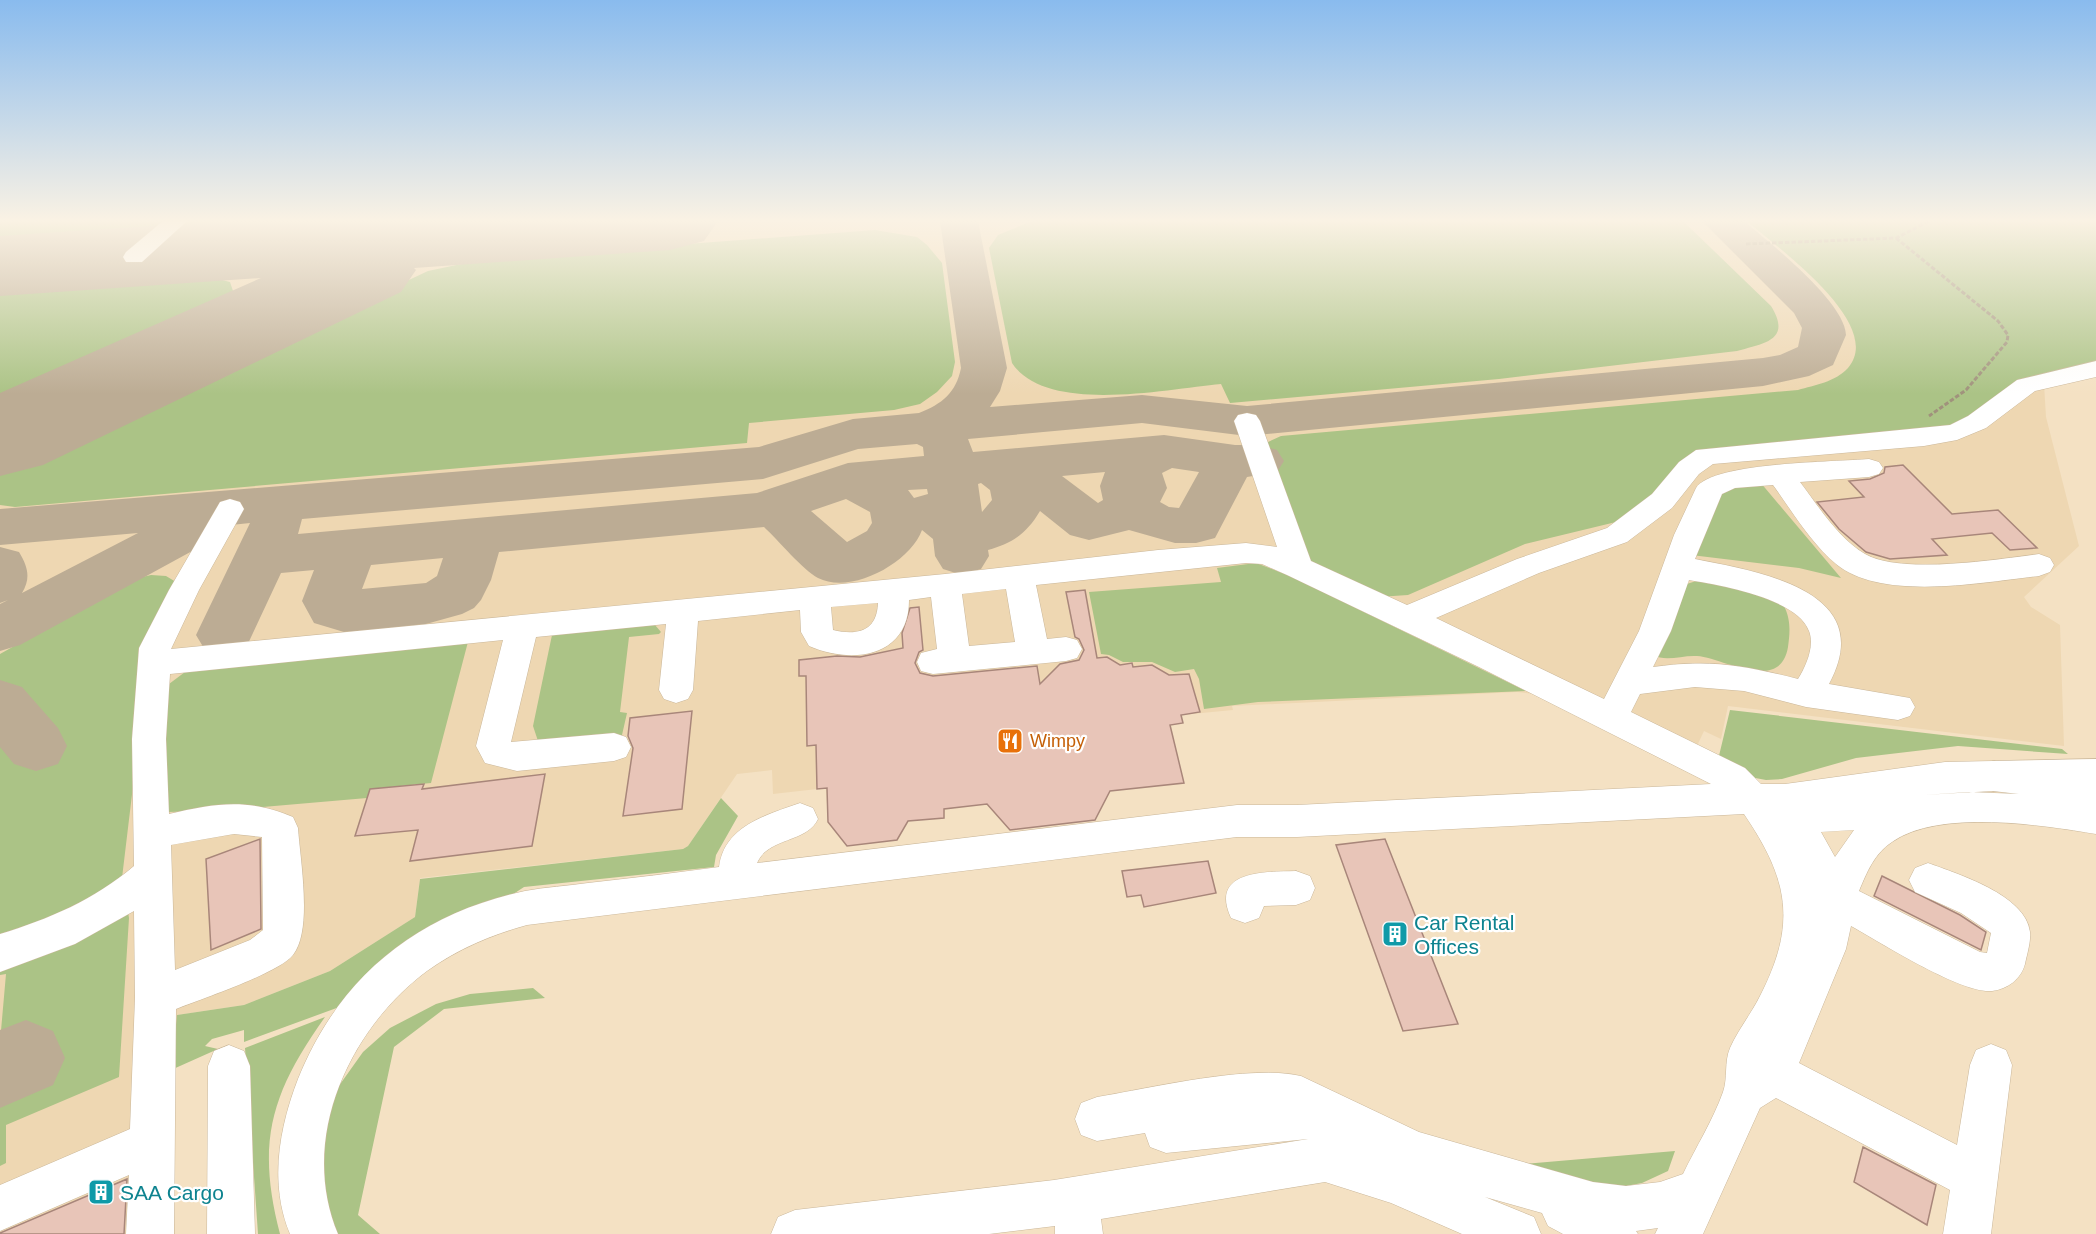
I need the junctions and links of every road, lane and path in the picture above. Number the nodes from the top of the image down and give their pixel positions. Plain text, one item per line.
1 (1946, 279) edge
2 (2096, 369) edge
3 (1928, 417) dead end
4 (1247, 421) dead end
5 (1869, 468) dead end
6 (1780, 475) junction
7 (230, 509) dead end
8 (2039, 565) dead end
9 (1298, 567) junction
10 (1678, 567) junction
11 (1019, 576) junction
12 (945, 585) junction
13 (894, 590) junction
14 (815, 597) junction
15 (683, 610) junction
16 (1406, 619) junction
17 (522, 627) junction
18 (1066, 649) dead end
19 (1033, 652) junction
20 (154, 663) junction
21 (1631, 682) junction
22 (676, 690) dead end
23 (1806, 694) junction
24 (1898, 707) dead end
25 (1611, 718) junction
26 (614, 747) dead end
27 (2096, 774) edge
28 (1993, 776) junction
29 (2096, 791) edge
30 (1938, 808) junction
31 (1776, 809) junction
32 (2096, 818) edge
33 (800, 819) dead end
34 (153, 834) junction
35 (152, 874) junction
36 (1928, 880) dead end
37 (738, 884) junction
38 (1296, 888) dead end
39 (1837, 899) junction
40 (1245, 906) dead end
41 (0, 953) edge
42 (156, 998) junction
43 (1991, 1065) dead end
44 (229, 1066) dead end
45 (1755, 1076) junction
46 (1097, 1119) dead end
47 (1166, 1131) dead end
48 (1334, 1140) junction
49 (152, 1142) junction
50 (1975, 1178) junction
51 (1507, 1182) junction
52 (1699, 1191) junction
53 (0, 1208) edge
54 (1067, 1218) edge
55 (150, 1234) edge
56 (231, 1234) edge
57 (315, 1234) edge
58 (795, 1234) edge
59 (1517, 1234) edge
60 (1614, 1234) edge
61 (1679, 1234) edge
62 (1967, 1234) edge

1 - 3 path
2 - 16 lane
4 - 9 lane
5 - 6 lane
6 - 8 lane
6 - 10 lane
7 - 20 lane
9 - 11 lane
9 - 16 lane
10 - 21 lane
10 - 23 lane
11 - 12 lane
11 - 19 lane
12 - 13 lane
12 - 19 lane
13 - 14 lane
13 - 14 lane
14 - 15 lane
15 - 17 lane
15 - 22 lane
16 - 25 lane
17 - 20 lane
17 - 26 lane
18 - 19 lane
20 - 34 lane
21 - 23 lane
21 - 25 lane
23 - 24 lane
25 - 31 lane
27 - 28 main road
28 - 29 lane
28 - 31 lane
30 - 31 lane
30 - 32 lane
30 - 39 lane
31 - 37 lane
31 - 39 lane
31 - 45 lane
33 - 37 lane
34 - 35 lane
34 - 42 lane
35 - 41 lane
35 - 42 lane
36 - 39 lane
37 - 57 lane
38 - 40 lane
39 - 45 lane
42 - 49 lane
43 - 50 lane
44 - 56 lane
45 - 50 lane
45 - 52 lane
46 - 48 lane
47 - 48 lane
48 - 51 lane
48 - 54 lane
48 - 59 lane
49 - 53 lane
49 - 55 lane
50 - 62 lane
51 - 52 lane
51 - 60 lane
52 - 61 lane
54 - 58 lane

